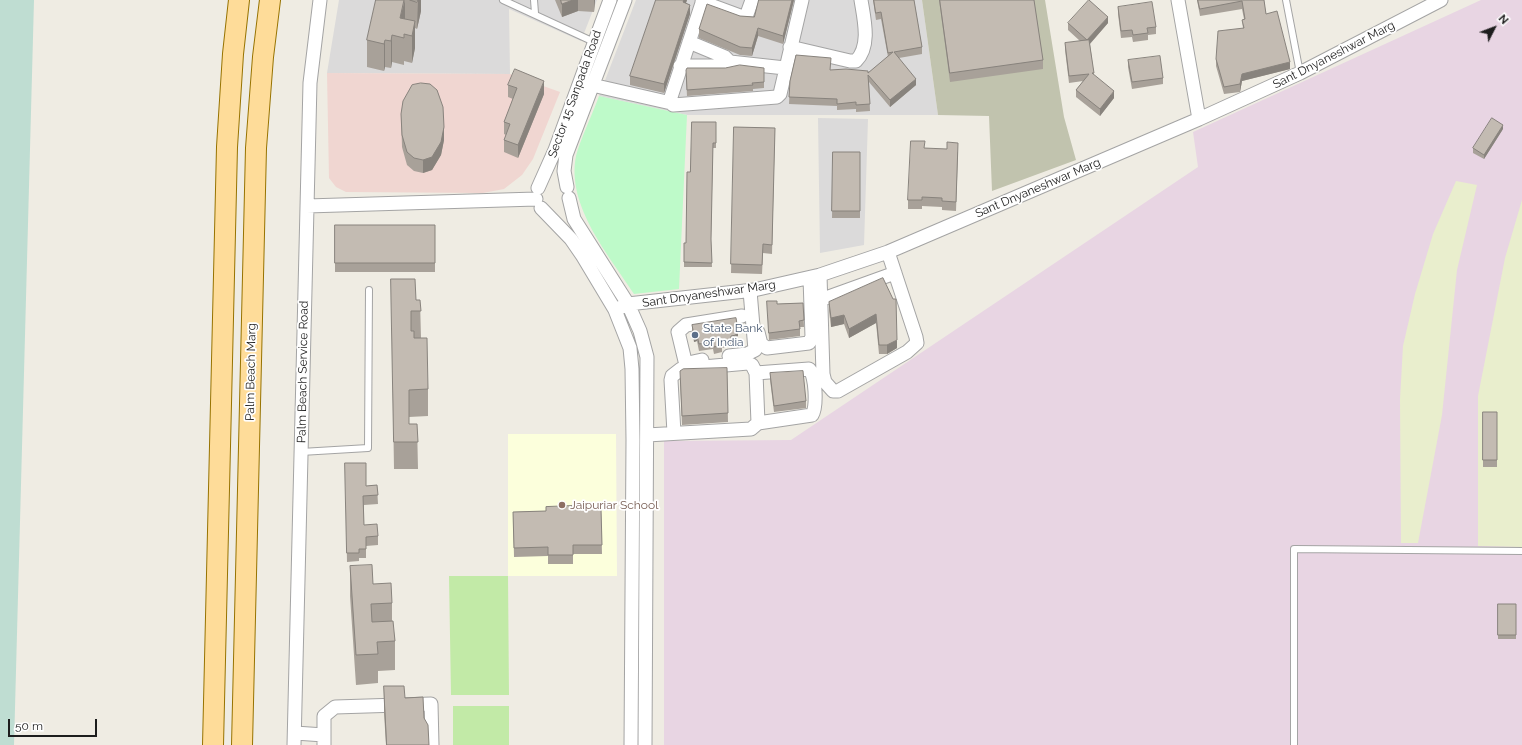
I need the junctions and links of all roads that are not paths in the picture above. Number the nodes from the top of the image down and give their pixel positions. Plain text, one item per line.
1 (239, 0) edge
2 (270, 0) edge
3 (320, 0) edge
4 (502, 0) edge
5 (534, 0) edge
6 (610, 0) edge
7 (625, 0) edge
8 (752, 0) edge
9 (802, 0) edge
10 (861, 0) edge
11 (1178, 0) edge
12 (1286, 0) edge
13 (1441, 0) edge
14 (702, 1) edge
15 (535, 13) junction
16 (594, 42) junction
17 (689, 42) junction
18 (790, 48) junction
19 (730, 62) junction
20 (680, 66) junction
21 (785, 68) junction
22 (1300, 73) junction
23 (592, 86) junction
24 (671, 103) junction
25 (1199, 119) junction
26 (568, 193) junction
27 (538, 198) junction
28 (307, 206) junction
29 (888, 252) junction
30 (844, 268) junction
31 (895, 273) junction
32 (815, 277) junction
33 (851, 289) junction
34 (370, 290) dead end
35 (752, 291) junction
36 (820, 300) junction
37 (628, 304) junction
38 (614, 310) junction
39 (742, 316) dead end
40 (756, 373) junction
41 (758, 422) junction
42 (674, 434) junction
43 (647, 435) junction
44 (301, 452) junction
45 (1522, 551) edge
46 (294, 739) edge
47 (324, 740) edge
48 (213, 745) edge
49 (242, 745) edge
50 (432, 745) edge
51 (630, 745) edge
52 (645, 745) edge
53 (1294, 745) edge

1 - 48 main road
2 - 49 main road, Palm Beach Marg
3 - 28 street, Palm Beach Service Road
4 - 15 lane
5 - 15 lane
6 - 16 street, Sector 15 Sanpada Road
7 - 23 street, Sector 15 Sanpada Road
8 - 14 street
9 - 18 street
10 - 18 street
11 - 25 street
12 - 22 lane
13 - 22 street, Sant Dnyaneshwar Marg
14 - 17 street
15 - 16 lane
16 - 27 street, Sector 15 Sanpada Road
17 - 19 street
17 - 20 street
18 - 21 street
19 - 20 street
19 - 21 street
20 - 24 street
21 - 24 street
22 - 25 street, Sant Dnyaneshwar Marg
23 - 24 street
23 - 26 street, Sector 15 Sanpada Road
25 - 29 street, Sant Dnyaneshwar Marg
26 - 27 street
26 - 27 street
26 - 37 street, Sector 15 Sanpada Road
27 - 28 street
27 - 38 street
28 - 44 street, Palm Beach Service Road
29 - 30 street, Sant Dnyaneshwar Marg
29 - 31 street
30 - 32 street, Sant Dnyaneshwar Marg
30 - 33 street
31 - 33 street
31 - 36 street
32 - 35 street, Sant Dnyaneshwar Marg
32 - 35 street
32 - 36 street
33 - 36 street
34 - 44 lane
35 - 37 street, Sant Dnyaneshwar Marg
35 - 39 street
37 - 38 street, Sant Dnyaneshwar Marg
37 - 43 street, Sector 15 Sanpada Road
38 - 51 street
40 - 41 street
40 - 41 street
40 - 42 street
41 - 42 street
42 - 43 street
43 - 52 street, Sector 15 Sanpada Road
44 - 46 street, Palm Beach Service Road
45 - 53 lane
46 - 47 street
47 - 50 street

